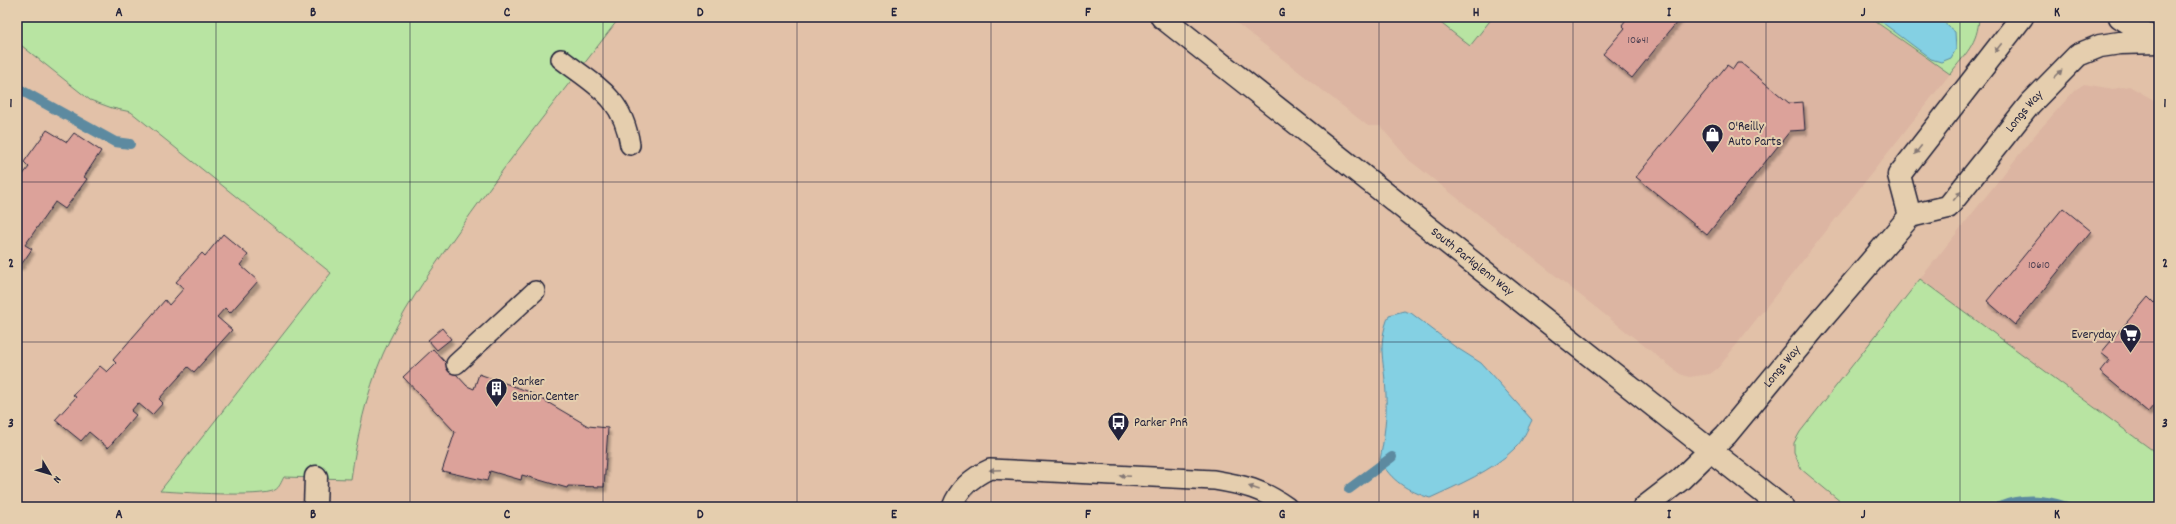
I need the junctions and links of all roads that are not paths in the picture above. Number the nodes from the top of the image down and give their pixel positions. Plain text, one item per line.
1 (1162, 17) edge
2 (2022, 17) edge
3 (2120, 17) edge
4 (2159, 42) edge
5 (561, 59) dead end
6 (630, 144) dead end
7 (1910, 216) junction
8 (536, 291) dead end
9 (456, 364) dead end
10 (1711, 450) junction
11 (316, 477) dead end
12 (315, 507) edge
13 (952, 507) edge
14 (1288, 507) edge
15 (1645, 507) edge
16 (1782, 507) edge

1 - 10 main road, South Parkglenn Way
2 -> 7 main road
3 - 4 main road
7 -> 4 main road, Longs Way
5 - 6 lane
7 - 10 main road, Longs Way
8 - 9 lane
10 - 15 main road, Longs Way
10 - 16 main road, South Parkglenn Way
11 - 12 main road
14 -> 13 lane

